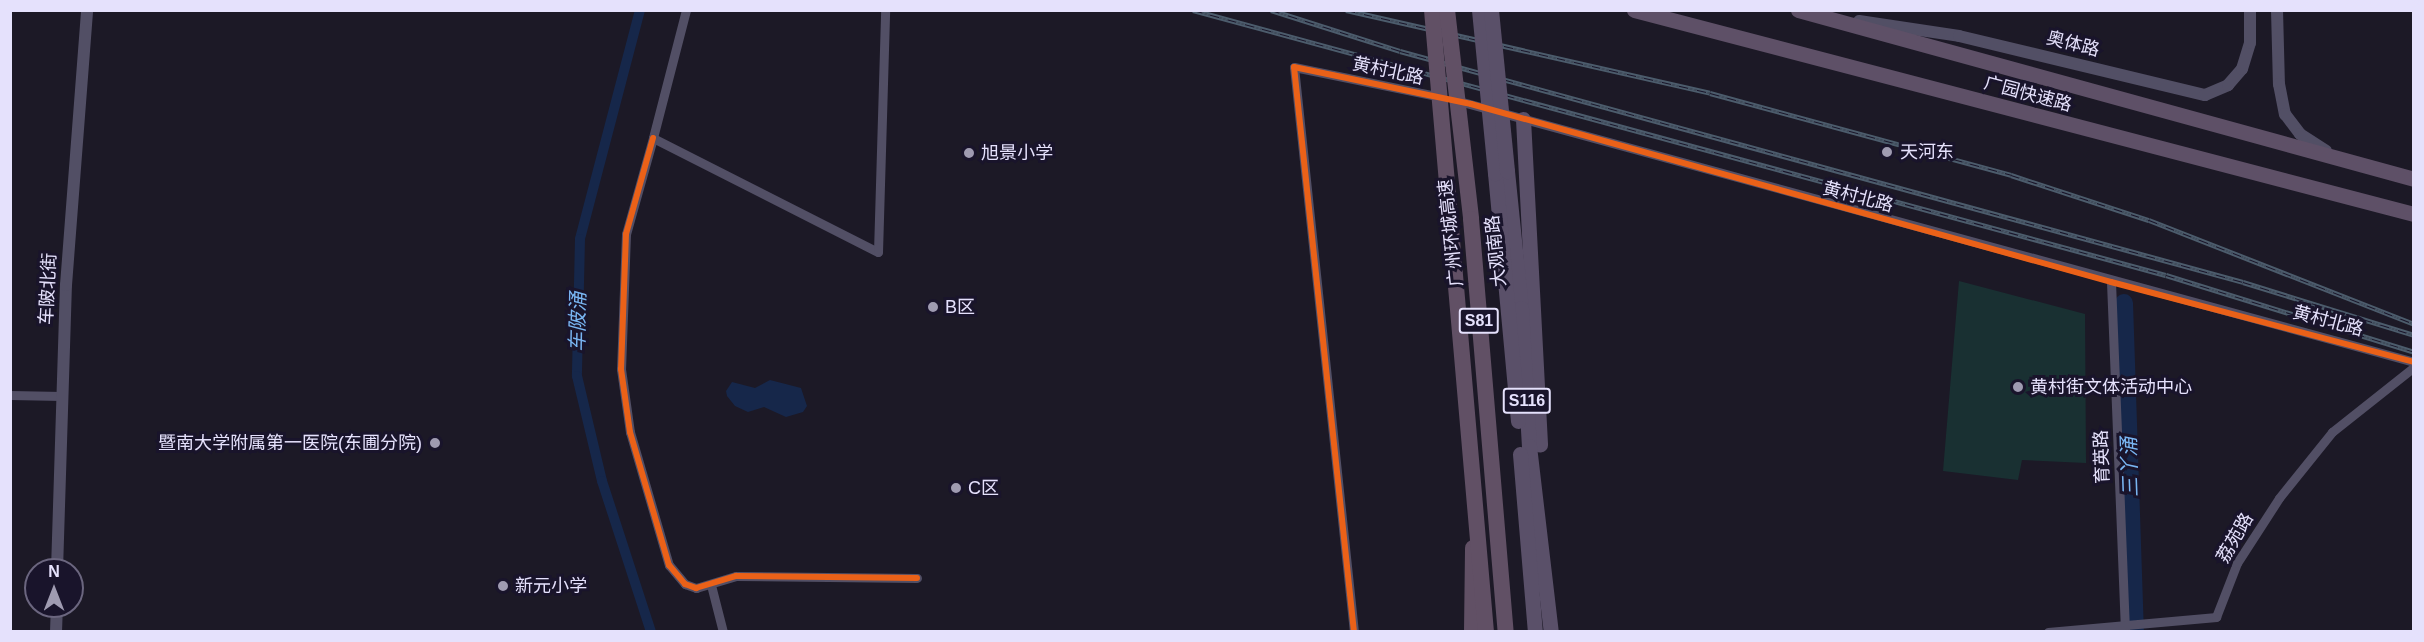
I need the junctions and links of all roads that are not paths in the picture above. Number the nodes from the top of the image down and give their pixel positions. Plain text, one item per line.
1 (87, 10) edge
2 (686, 10) edge
3 (885, 10) edge
4 (1432, 10) edge
5 (1447, 10) edge
6 (1479, 10) edge
7 (1491, 10) edge
8 (1634, 10) edge
9 (1798, 10) edge
10 (2250, 10) edge
11 (2277, 10) edge
12 (1825, 17) junction
13 (1522, 119) junction
14 (653, 138) junction
15 (2341, 158) junction
16 (1501, 172) junction
17 (2414, 179) edge
18 (2414, 214) edge
19 (2111, 282) junction
20 (2414, 362) edge
21 (2414, 367) edge
22 (10, 395) edge
23 (62, 396) junction
24 (1474, 505) junction
25 (1537, 519) junction
26 (57, 558) edge
27 (917, 578) dead end
28 (711, 585) junction
29 (2125, 627) edge
30 (723, 632) edge
31 (1354, 632) edge
32 (1472, 632) edge
33 (1486, 632) edge
34 (1506, 632) edge
35 (1535, 632) edge
36 (1551, 632) edge
37 (2048, 632) edge

1 - 23 street, 车陂北街
2 - 14 street
3 - 14 street
4 - 24 highway, 广州环城高速 / S81, bridge
5 - 34 highway, 广州环城高速 / S81, bridge
6 - 16 main road, 大观南路 / S116, bridge
7 - 16 main road, 大观南路 / S116, bridge
8 - 18 highway, 广园快速路
9 - 12 highway, 广园快速路
10 - 12 street, 奥体路
11 - 15 street
12 - 15 highway, 广园快速路
13 - 19 street, 黄村北路
13 - 25 main road
13 - 31 street, 黄村北路
14 - 28 street
15 - 17 highway, 广园快速路
16 - 25 main road, 大观南路 / S116
16 - 35 main road, 大观南路 / S116
19 - 20 street, 黄村北路
19 - 29 street, 育英路
21 - 29 street, 荔苑路
22 - 23 street
23 - 26 street, 车陂北街
24 - 32 highway, bridge
24 - 33 highway, 广州环城高速 / S81, bridge
25 - 36 main road, 大观南路 / S116
27 - 28 street
28 - 30 street
29 - 37 street, 荔苑路

